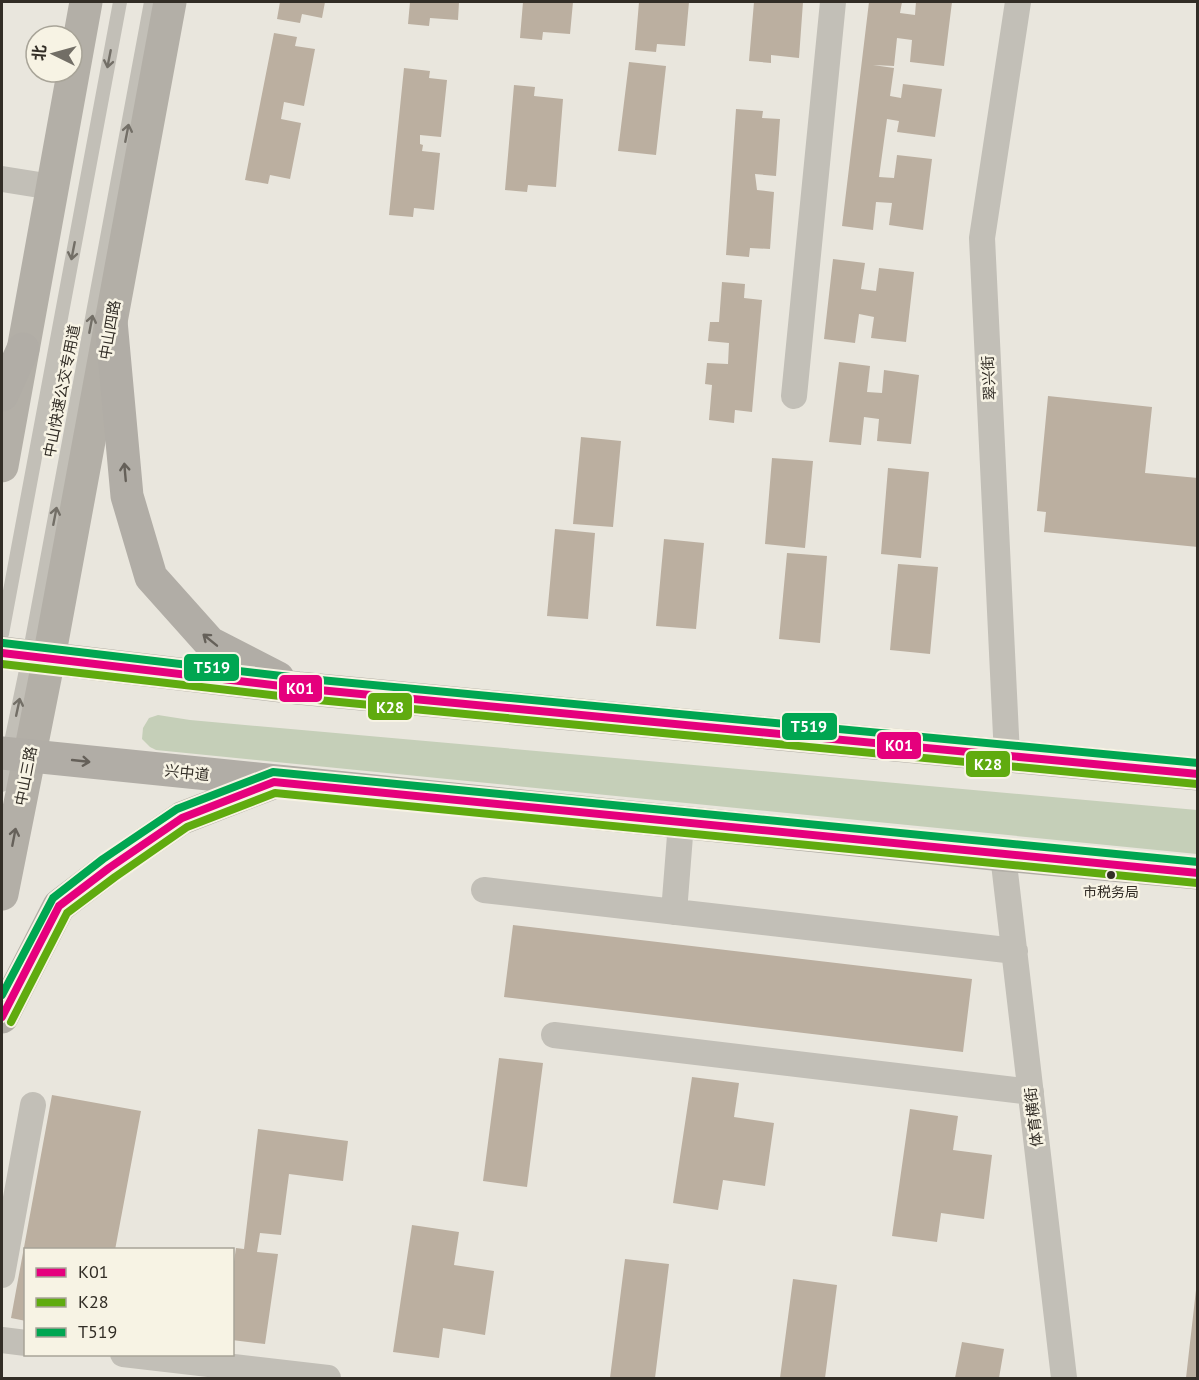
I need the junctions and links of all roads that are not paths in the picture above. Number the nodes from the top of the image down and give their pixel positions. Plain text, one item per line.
1 (86, 2) edge
2 (120, 2) edge
3 (151, 2) edge
4 (170, 2) edge
5 (833, 2) edge
6 (1018, 2) edge
7 (2, 179) edge
8 (52, 188) junction
9 (111, 321) junction
10 (23, 349) junction
11 (2, 395) edge
12 (794, 396) dead end
13 (2, 466) edge
14 (2, 634) edge
15 (27, 656) edge
16 (298, 688) junction
17 (13, 754) edge
18 (1007, 756) junction
19 (1197, 774) edge
20 (274, 782) junction
21 (2, 785) edge
22 (681, 823) junction
23 (1003, 855) junction
24 (1197, 873) edge
25 (484, 890) dead end
26 (2, 894) edge
27 (674, 912) junction
28 (1014, 951) junction
29 (2, 1017) edge
30 (554, 1035) dead end
31 (1031, 1092) junction
32 (33, 1105) dead end
33 (2, 1275) edge
34 (2, 1340) edge
35 (24, 1343) edge
36 (140, 1356) edge
37 (328, 1378) edge
38 (1064, 1378) edge

1 - 8 main road
2 -> 14 lane, 中山快速公交专用道
15 -> 3 lane, 中山快速公交专用道
4 - 9 main road, 中山四路
5 - 12 street
6 - 18 street, 翠兴街
7 - 8 street
8 - 10 main road
9 - 15 main road, 中山四路
16 -> 9 main road
10 - 11 main road
10 - 13 main road
15 - 16 main road
17 -> 15 main road, 中山三路
16 - 18 main road
17 -> 20 main road, 兴中道
17 - 21 lane
26 -> 17 main road, 中山三路
18 - 19 main road
20 - 22 main road, 兴中道
20 - 29 main road
22 - 23 main road, 兴中道
22 - 27 street
23 - 24 main road, 兴中道
23 - 28 street, 体育横街
25 - 27 street
27 - 28 street
28 - 31 street, 体育横街
30 - 31 street
31 - 38 street, 体育横街
32 - 33 street
34 - 35 street
36 - 37 street

